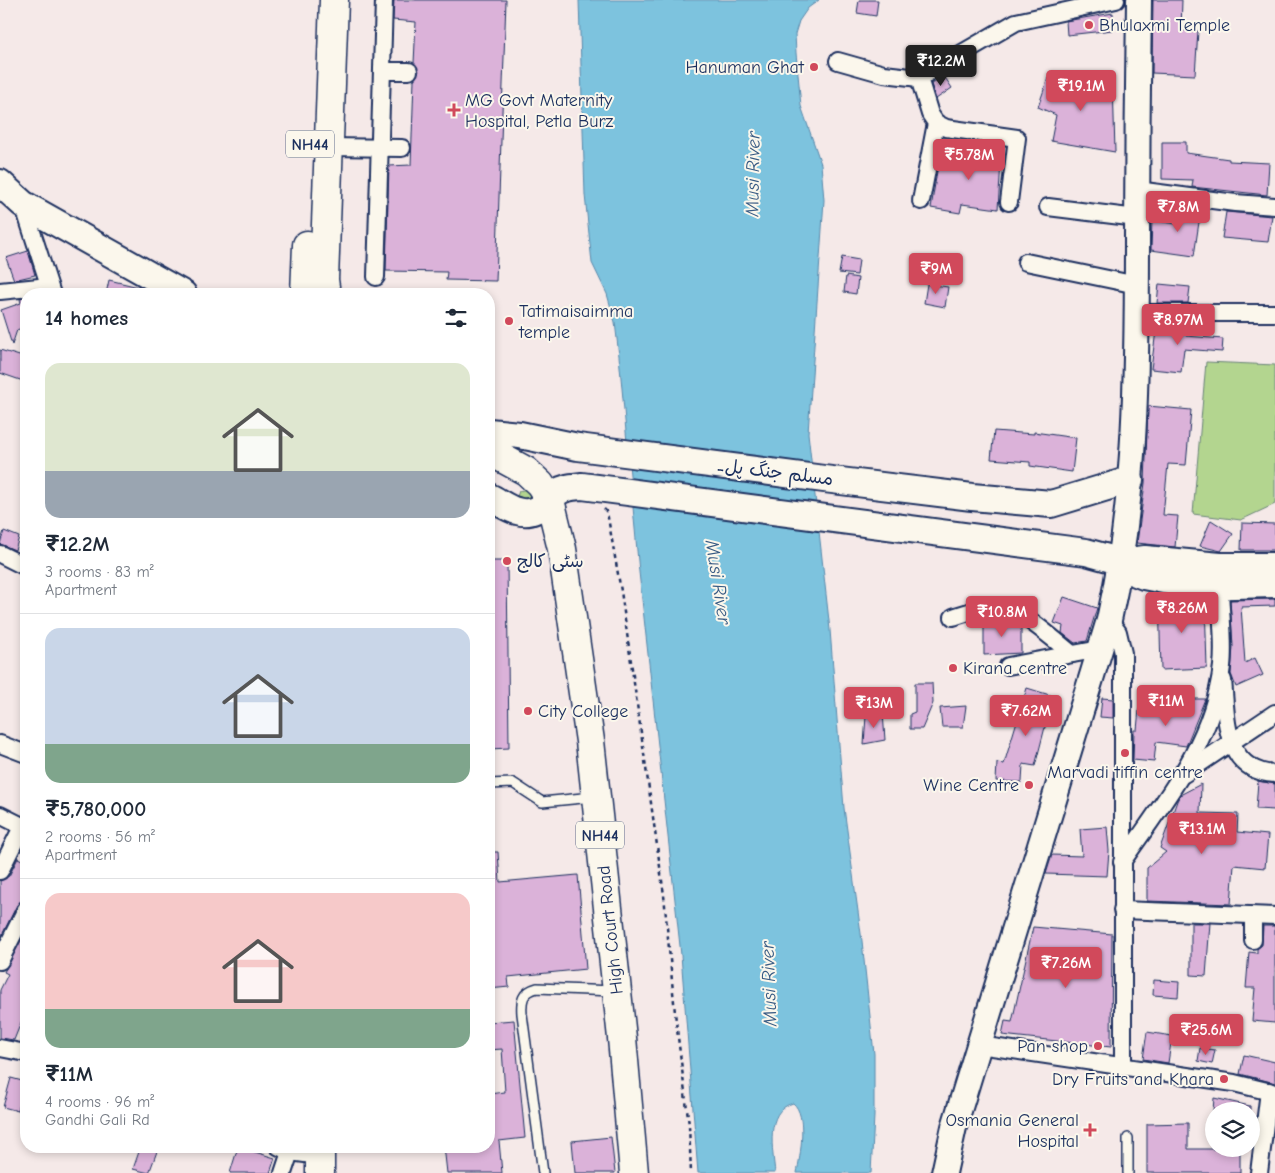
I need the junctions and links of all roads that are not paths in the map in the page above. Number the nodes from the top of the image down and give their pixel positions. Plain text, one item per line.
1 (318, 0) edge
2 (334, 0) edge
3 (384, 0) edge
4 (1116, 0) edge
5 (1139, 0) edge
6 (838, 62) dead end
7 (382, 71) junction
8 (409, 71) dead end
9 (919, 78) junction
10 (936, 123) junction
11 (328, 147) junction
12 (380, 148) junction
13 (402, 148) dead end
14 (0, 183) edge
15 (1137, 190) junction
16 (921, 201) dead end
17 (1009, 202) dead end
18 (22, 204) junction
19 (1275, 206) edge
20 (1048, 207) dead end
21 (1137, 218) junction
22 (1026, 262) dead end
23 (376, 277) dead end
24 (1137, 285) junction
25 (49, 288) edge
26 (172, 288) edge
27 (310, 288) edge
28 (315, 288) edge
29 (0, 291) edge
30 (20, 291) edge
31 (1275, 313) edge
32 (1138, 314) junction
33 (495, 433) edge
34 (495, 454) edge
35 (1130, 480) junction
36 (495, 500) edge
37 (550, 500) junction
38 (1052, 504) junction
39 (1050, 547) junction
40 (0, 554) edge
41 (1119, 562) junction
42 (20, 564) edge
43 (1275, 566) edge
44 (1275, 584) edge
45 (1220, 585) junction
46 (954, 616) dead end
47 (1109, 620) junction
48 (1100, 649) junction
49 (1072, 654) junction
50 (1222, 665) junction
51 (1008, 666) dead end
52 (1275, 713) edge
53 (1231, 742) junction
54 (0, 744) edge
55 (20, 752) edge
56 (1184, 774) junction
57 (1275, 774) edge
58 (495, 784) edge
59 (596, 797) junction
60 (0, 815) edge
61 (20, 824) edge
62 (20, 834) edge
63 (1122, 862) junction
64 (0, 871) edge
65 (1122, 910) junction
66 (1275, 916) edge
67 (1253, 917) junction
68 (20, 921) edge
69 (1253, 940) dead end
70 (0, 961) edge
71 (616, 991) junction
72 (979, 1045) junction
73 (0, 1048) edge
74 (20, 1052) edge
75 (1123, 1066) junction
76 (1272, 1092) edge
77 (1128, 1138) dead end
78 (284, 1153) edge
79 (298, 1153) edge
80 (320, 1159) edge
81 (283, 1173) edge
82 (543, 1173) edge
83 (634, 1173) edge
84 (944, 1173) edge
85 (1128, 1173) edge
86 (1259, 1173) edge

1 - 27 highway, NH44
2 - 11 highway, NH44
3 - 7 street
4 - 9 street
5 - 15 main road
6 - 9 street
7 - 8 street
7 - 12 street
9 - 10 street
10 - 16 street
10 - 17 street
11 - 12 street
11 - 28 highway, NH44
12 - 13 street
12 - 23 street
14 - 18 main road
15 - 19 street
15 - 21 main road
18 - 25 street
18 - 26 main road
20 - 21 street
21 - 24 main road
22 - 24 street
24 - 32 main road
29 - 30 street
31 - 32 street
32 - 35 main road
33 - 38 main road, مسلم جنگ پل۔
34 - 37 highway, High Court Road / NH44
35 - 38 main road
35 - 41 main road
36 - 37 main road
37 - 39 main road
37 - 59 highway, High Court Road / NH44
38 - 39 main road
39 - 41 main road
40 - 42 street
41 - 43 main road
41 - 45 main road
41 - 47 main road
44 - 45 main road
45 - 50 street
46 - 49 street
47 - 48 main road
47 - 63 street
48 - 49 street
48 - 72 main road
49 - 51 street
50 - 53 street
50 - 56 street
52 - 53 street
53 - 56 street
53 - 57 street
54 - 55 street
56 - 63 street
58 - 59 lane
59 - 71 highway, High Court Road / NH44
60 - 61 street
62 - 64 street
63 - 65 street
65 - 67 street
65 - 75 street
66 - 67 street
67 - 69 street
68 - 70 street
71 - 82 lane
71 - 83 highway, High Court Road / NH44
72 - 75 street
72 - 84 main road
73 - 74 street
75 - 76 street
76 - 86 street
77 - 85 lane
78 - 81 street
79 - 80 street

